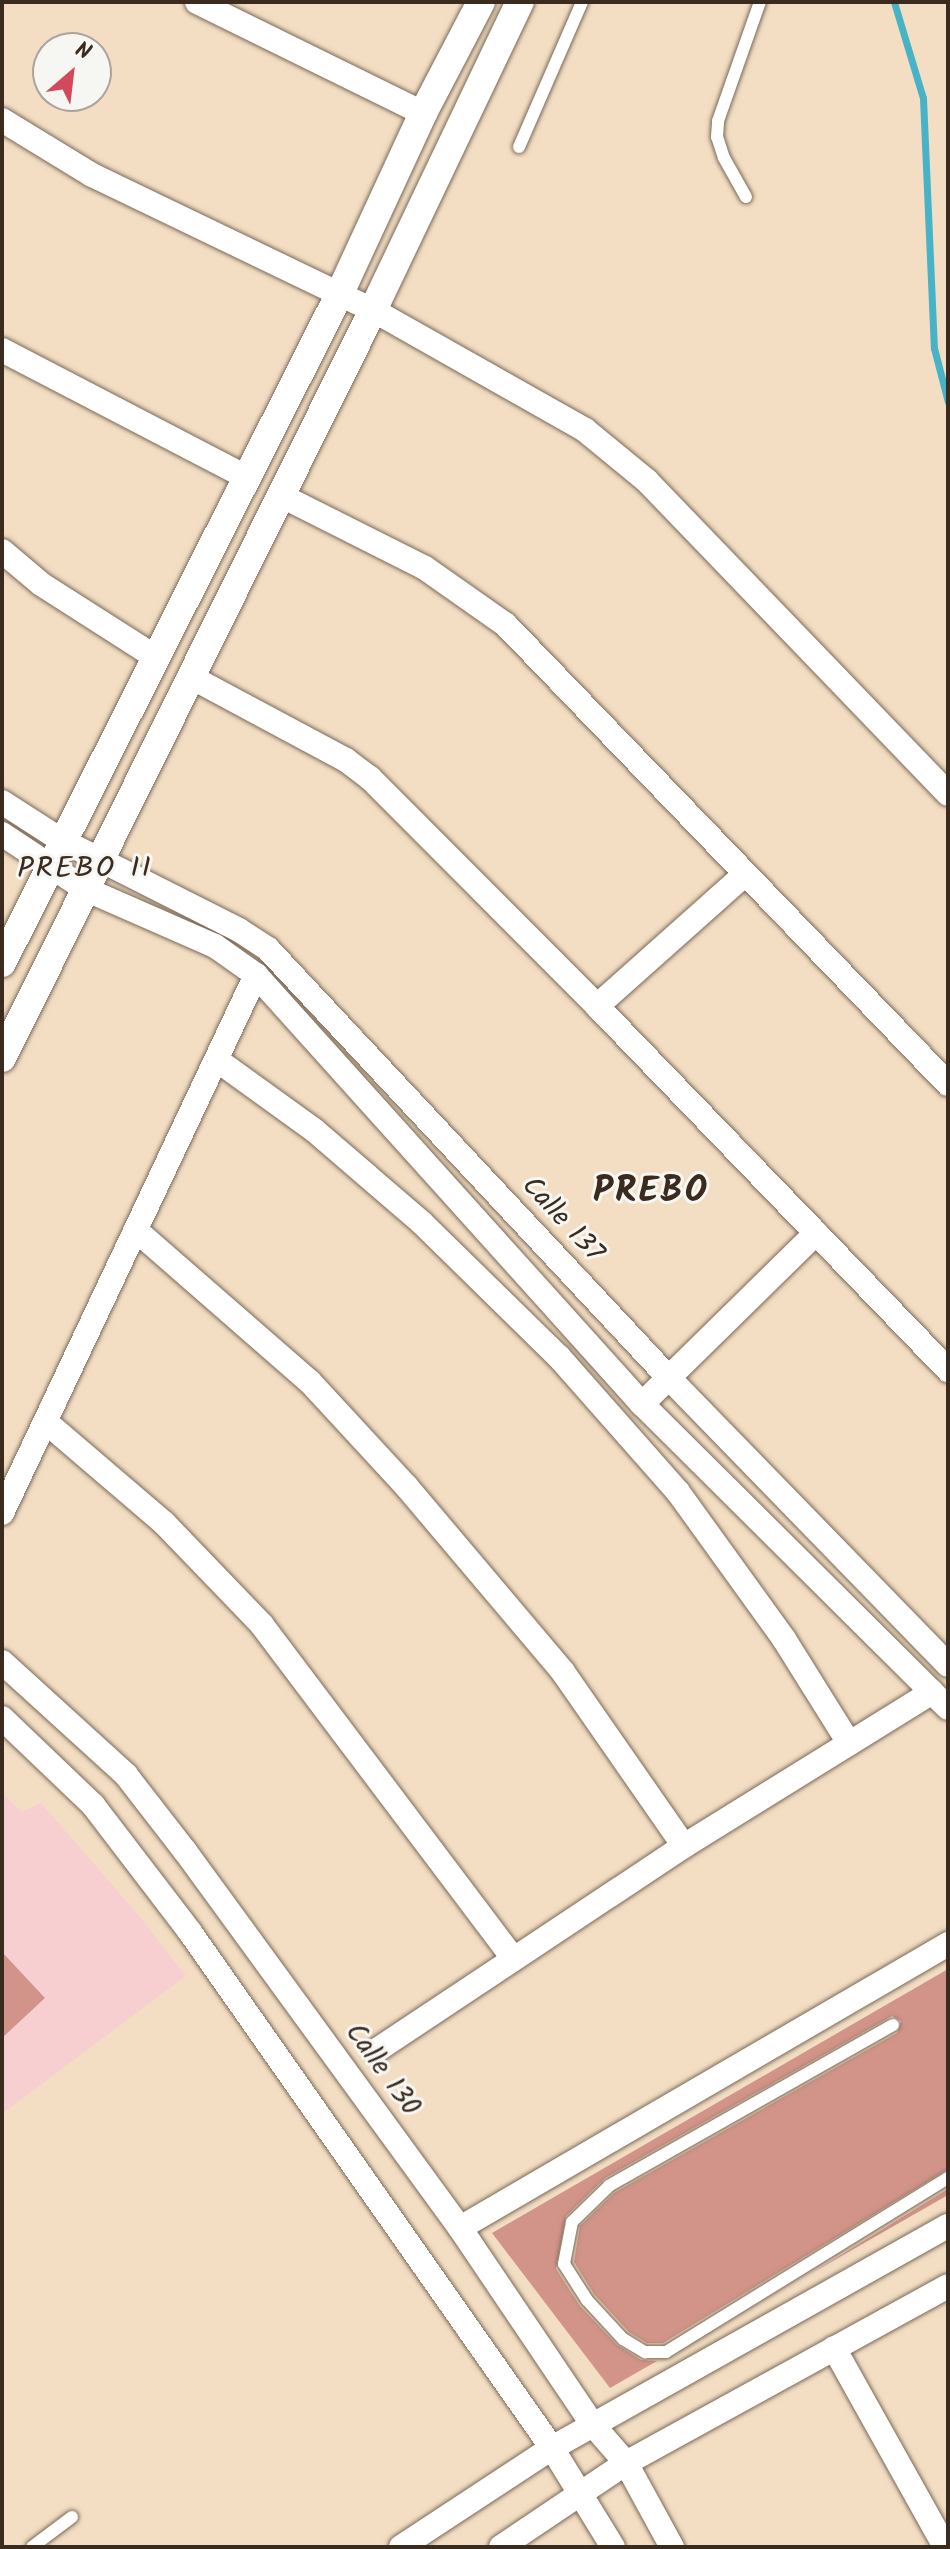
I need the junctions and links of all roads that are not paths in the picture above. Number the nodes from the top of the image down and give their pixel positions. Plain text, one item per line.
1 (197, 2) edge
2 (481, 2) edge
3 (520, 2) edge
4 (582, 2) edge
5 (760, 2) edge
6 (423, 113) junction
7 (2, 120) edge
8 (519, 147) dead end
9 (746, 197) dead end
10 (340, 293) junction
11 (373, 310) junction
12 (2, 350) edge
13 (248, 478) junction
14 (280, 495) junction
15 (2, 551) edge
16 (155, 657) junction
17 (191, 677) junction
18 (948, 794) edge
19 (2, 802) edge
20 (2, 834) edge
21 (61, 840) junction
22 (100, 860) junction
23 (48, 867) junction
24 (744, 875) junction
25 (85, 889) junction
26 (2, 963) edge
27 (256, 975) junction
28 (597, 1006) junction
29 (2, 1058) edge
30 (217, 1060) junction
31 (948, 1084) edge
32 (138, 1232) junction
33 (816, 1233) junction
34 (948, 1370) edge
35 (669, 1378) junction
36 (642, 1404) junction
37 (47, 1423) junction
38 (2, 1513) edge
39 (2, 1662) edge
40 (948, 1665) edge
41 (940, 1700) edge
42 (2, 1718) edge
43 (849, 1743) junction
44 (684, 1846) junction
45 (948, 1944) edge
46 (513, 1958) junction
47 (893, 2025) dead end
48 (377, 2050) dead end
49 (948, 2178) edge
50 (948, 2226) edge
51 (460, 2228) junction
52 (948, 2286) edge
53 (834, 2348) junction
54 (593, 2425) junction
55 (552, 2448) junction
56 (626, 2463) junction
57 (583, 2495) junction
58 (72, 2517) dead end
59 (32, 2547) edge
60 (401, 2547) edge
61 (501, 2547) edge
62 (613, 2547) edge
63 (672, 2547) edge
64 (945, 2547) edge

1 - 6 street
2 - 6 street
3 - 11 street
4 - 8 lane
5 - 9 lane
6 - 10 street
7 - 10 street
10 - 11 street
10 - 13 street
11 - 14 street
11 - 18 street
12 - 13 street
13 - 16 street
14 - 17 street
14 - 24 street
15 - 16 street
16 - 21 street
17 - 22 street
17 - 28 street
19 - 21 street, Calle 137
20 - 23 street
21 - 22 street, Calle 137
21 - 23 street
22 - 25 street
22 - 35 street, Calle 137
23 - 25 street
23 - 26 street
24 - 28 street
24 - 31 street
25 - 27 street
25 - 29 street
27 - 30 street
27 - 36 street
28 - 33 street
30 - 32 street
30 - 43 street
32 - 37 street
32 - 44 street
33 - 34 street
33 - 35 street
35 - 36 street
35 - 40 street, Calle 137
36 - 41 street
37 - 38 street
37 - 46 street
39 - 51 street, Calle 130
41 - 43 street
42 - 55 street
43 - 44 street
44 - 46 street
45 - 51 street
46 - 48 street
47 - 49 lane
50 - 54 street
51 - 54 street, Calle 130
52 - 53 street
53 - 56 street
53 - 64 street
54 - 55 street
54 - 56 street, Calle 130
55 - 57 street
55 - 60 street
56 - 57 street
56 - 63 street, Calle 130
57 - 61 street
57 - 62 street
58 - 59 lane

